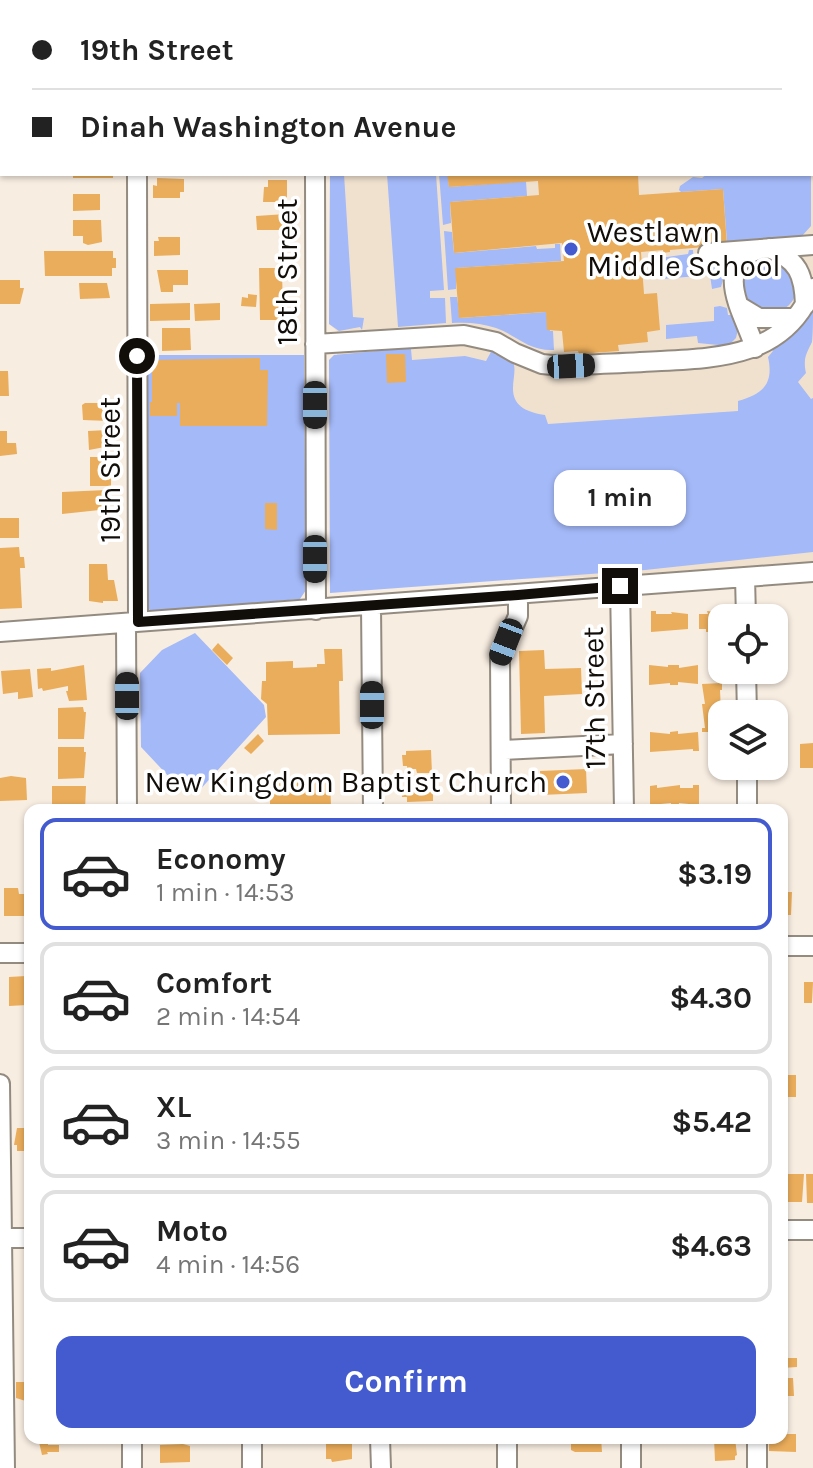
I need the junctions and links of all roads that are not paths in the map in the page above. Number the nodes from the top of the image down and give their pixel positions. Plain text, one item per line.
1 (137, 176) edge
2 (315, 176) edge
3 (813, 245) edge
4 (765, 248) junction
5 (708, 253) dead end
6 (813, 288) edge
7 (739, 306) junction
8 (800, 312) junction
9 (315, 344) junction
10 (755, 348) junction
11 (813, 572) edge
12 (745, 577) junction
13 (620, 586) junction
14 (518, 595) junction
15 (746, 604) edge
16 (371, 606) junction
17 (316, 610) junction
18 (132, 622) junction
19 (0, 632) edge
20 (623, 744) junction
21 (501, 752) junction
22 (747, 780) edge
23 (127, 804) edge
24 (373, 804) edge
25 (501, 804) edge
26 (624, 804) edge
27 (747, 804) edge
28 (788, 946) edge
29 (813, 946) edge
30 (0, 953) edge
31 (24, 953) edge
32 (0, 1084) edge
33 (788, 1230) edge
34 (813, 1230) edge
35 (1, 1238) edge
36 (24, 1238) edge
37 (132, 1444) edge
38 (252, 1444) edge
39 (380, 1444) edge
40 (507, 1444) edge
41 (631, 1444) edge
42 (757, 1444) edge
43 (5, 1468) edge
44 (132, 1468) edge
45 (252, 1468) edge
46 (381, 1468) edge
47 (507, 1468) edge
48 (631, 1468) edge
49 (757, 1468) edge

1 - 18 street, 19th Street
2 - 9 street, 18th Street
3 - 4 street
4 - 5 street
4 - 7 street
4 - 8 street
6 - 8 street
7 - 8 street
7 - 10 street
8 - 10 street
9 - 10 street
9 - 17 street, 18th Street
11 - 12 street
12 - 13 street
12 - 15 street
13 - 14 street
13 - 20 street, 17th Street
14 - 16 street
14 - 21 street
16 - 17 street
16 - 24 street
17 - 18 street
18 - 19 street
18 - 23 street, 19th Street
20 - 21 street
20 - 26 street, 17th Street
21 - 25 street
22 - 27 street
28 - 29 street
30 - 31 street
32 - 35 street
33 - 34 street
35 - 36 street
35 - 43 street
37 - 44 street
38 - 45 street
39 - 46 street
40 - 47 street
41 - 48 street
42 - 49 street

